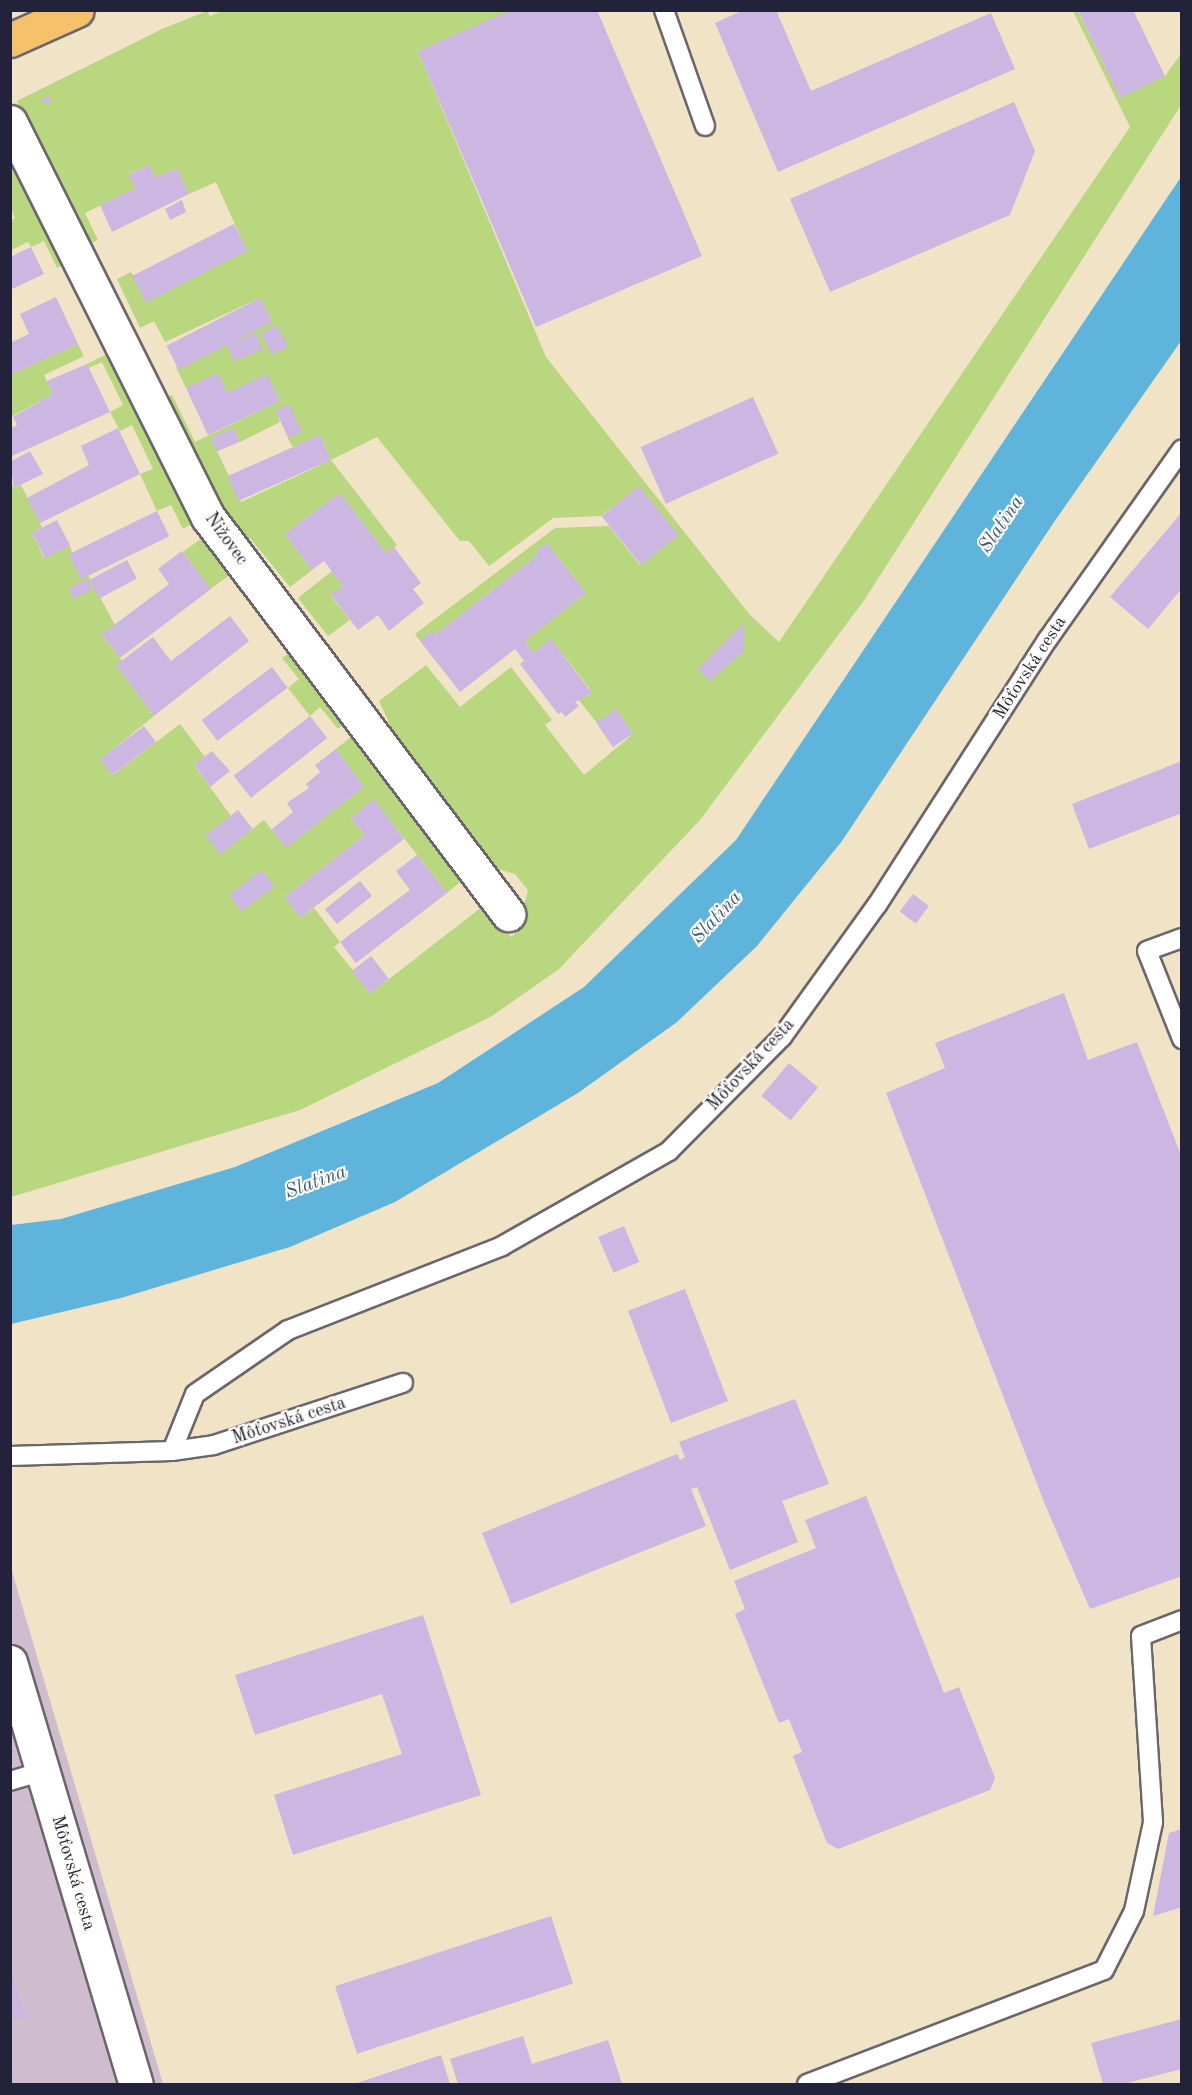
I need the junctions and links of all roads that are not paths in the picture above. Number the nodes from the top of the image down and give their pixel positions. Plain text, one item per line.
1 (77, 10) edge
2 (664, 10) edge
3 (10, 40) edge
4 (10, 122) edge
5 (705, 126) dead end
6 (1182, 449) edge
7 (508, 914) dead end
8 (1182, 938) edge
9 (1182, 1039) edge
10 (403, 1383) dead end
11 (172, 1451) junction
12 (10, 1456) edge
13 (1182, 1620) edge
14 (10, 1662) edge
15 (43, 1772) junction
16 (10, 1780) edge
17 (135, 2085) edge
18 (807, 2085) edge

1 - 3 main road
2 - 5 lane
4 - 7 street, Nižovec
6 - 11 lane, Môťovská cesta
8 - 9 lane
10 - 11 lane, Môťovská cesta
11 - 12 lane, Môťovská cesta
13 - 18 lane
14 - 15 street, Môťovská cesta
15 - 16 lane
15 - 17 street, Môťovská cesta

